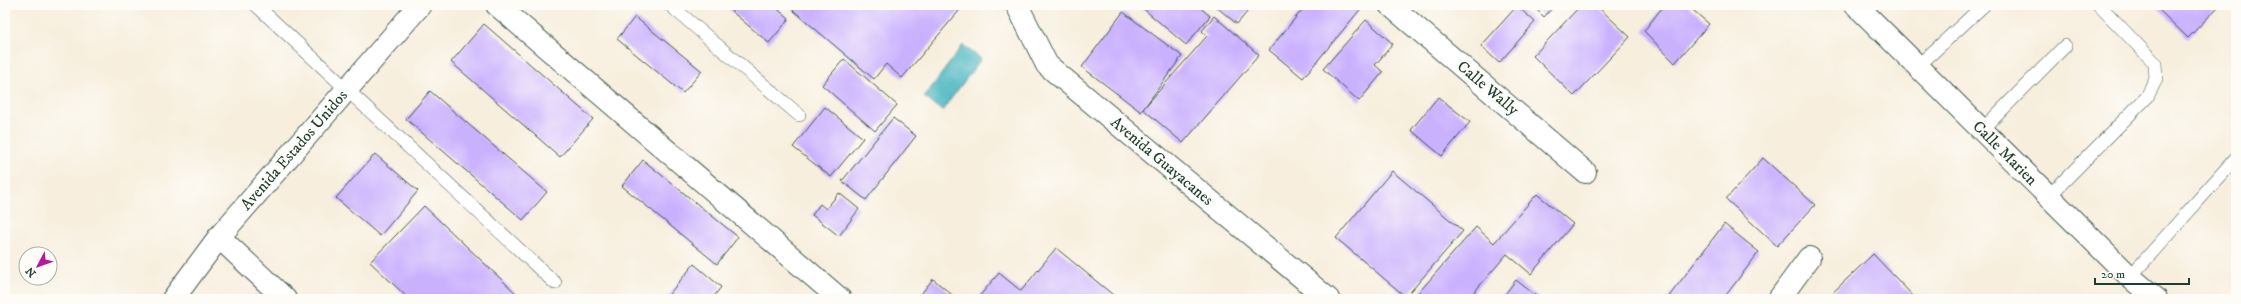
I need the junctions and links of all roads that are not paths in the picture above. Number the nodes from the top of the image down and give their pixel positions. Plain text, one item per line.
1 (256, 5) edge
2 (420, 5) edge
3 (497, 5) edge
4 (670, 5) edge
5 (1017, 5) edge
6 (1390, 5) edge
7 (1856, 5) edge
8 (1984, 5) edge
9 (2099, 5) edge
10 (2065, 46) dead end
11 (1918, 66) junction
12 (346, 90) junction
13 (799, 116) dead end
14 (1982, 130) junction
15 (2236, 158) edge
16 (1586, 172) dead end
17 (2049, 196) junction
18 (219, 237) junction
19 (1809, 258) dead end
20 (2130, 277) junction
21 (555, 283) dead end
22 (173, 299) edge
23 (285, 299) edge
24 (840, 299) edge
25 (1328, 299) edge
26 (1779, 299) edge
27 (2156, 299) edge

1 - 12 lane
2 - 12 street, Avenida Estados Unidos
3 - 24 street
4 - 13 lane
5 - 25 street, Avenida Guayacanes
6 - 16 street, Calle Wally
7 - 11 street, Calle Marien
8 - 11 lane
9 - 17 lane
10 - 14 lane
11 - 14 street, Calle Marien
12 - 18 street, Avenida Estados Unidos
12 - 21 lane
14 - 17 street, Calle Marien
15 - 20 lane
17 - 20 street, Calle Marien
18 - 22 street, Avenida Estados Unidos
18 - 23 street
19 - 26 street
20 - 27 street, Calle Marien

